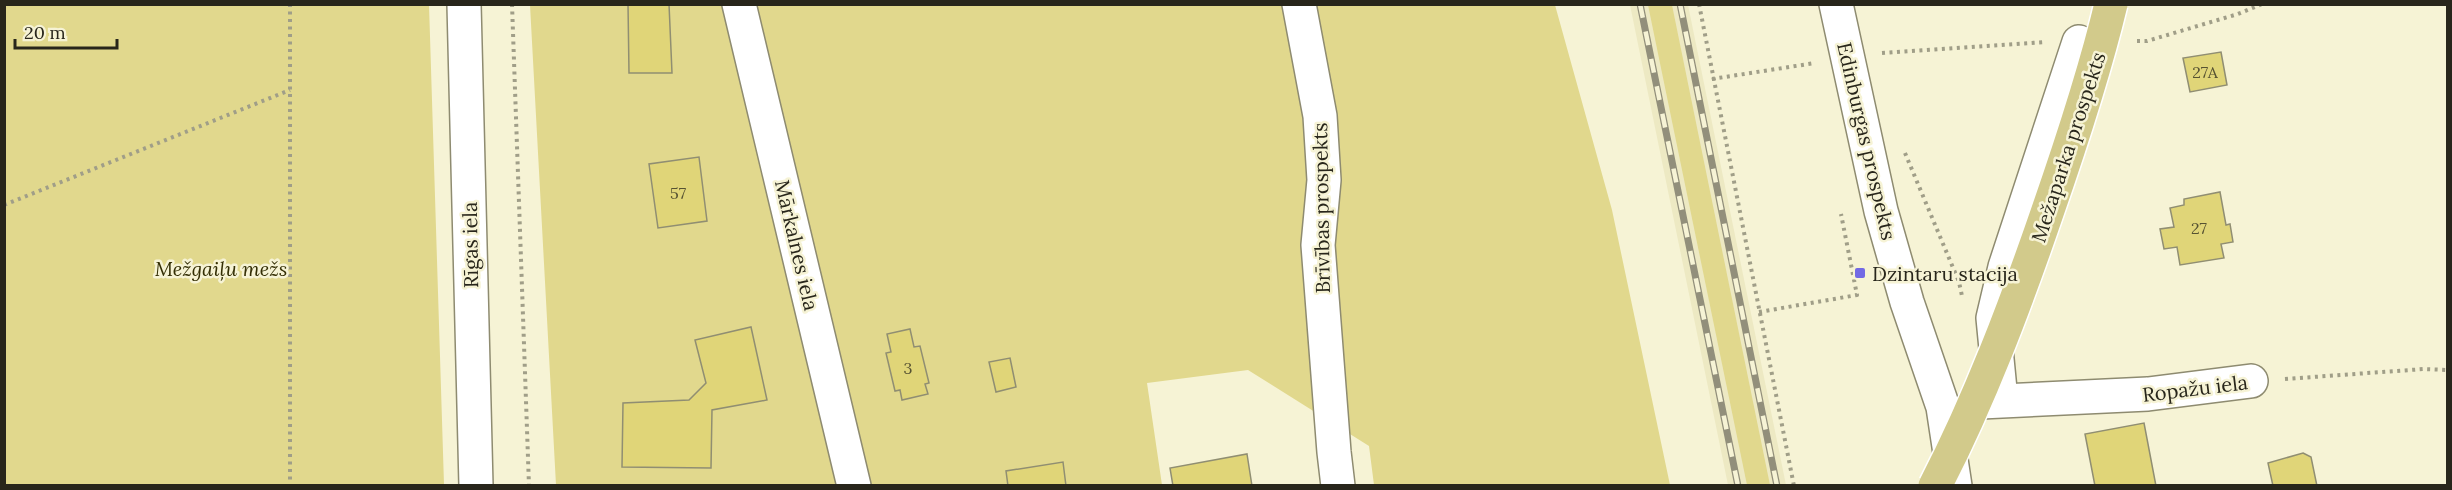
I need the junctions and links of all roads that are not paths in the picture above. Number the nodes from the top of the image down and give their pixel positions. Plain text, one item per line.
1 (464, 4) edge
2 (739, 4) edge
3 (1299, 4) edge
4 (1836, 4) edge
5 (2111, 4) edge
6 (2079, 42) road end
7 (2251, 381) road end
8 (2001, 400) junction
9 (1943, 407) junction
10 (476, 486) edge
11 (854, 486) edge
12 (1338, 486) edge
13 (1935, 486) edge
14 (1955, 486) edge

1 - 10 street, Rīgas iela
2 - 11 street, Mārkalnes iela
3 - 12 street, Brīvības prospekts
4 - 9 street, Edinburgas prospekts
5 - 13 main road, Mežaparka prospekts, bridge
6 - 8 street
7 - 8 street, Ropažu iela
8 - 9 street, Ropažu iela
9 - 14 street, Edinburgas prospekts

